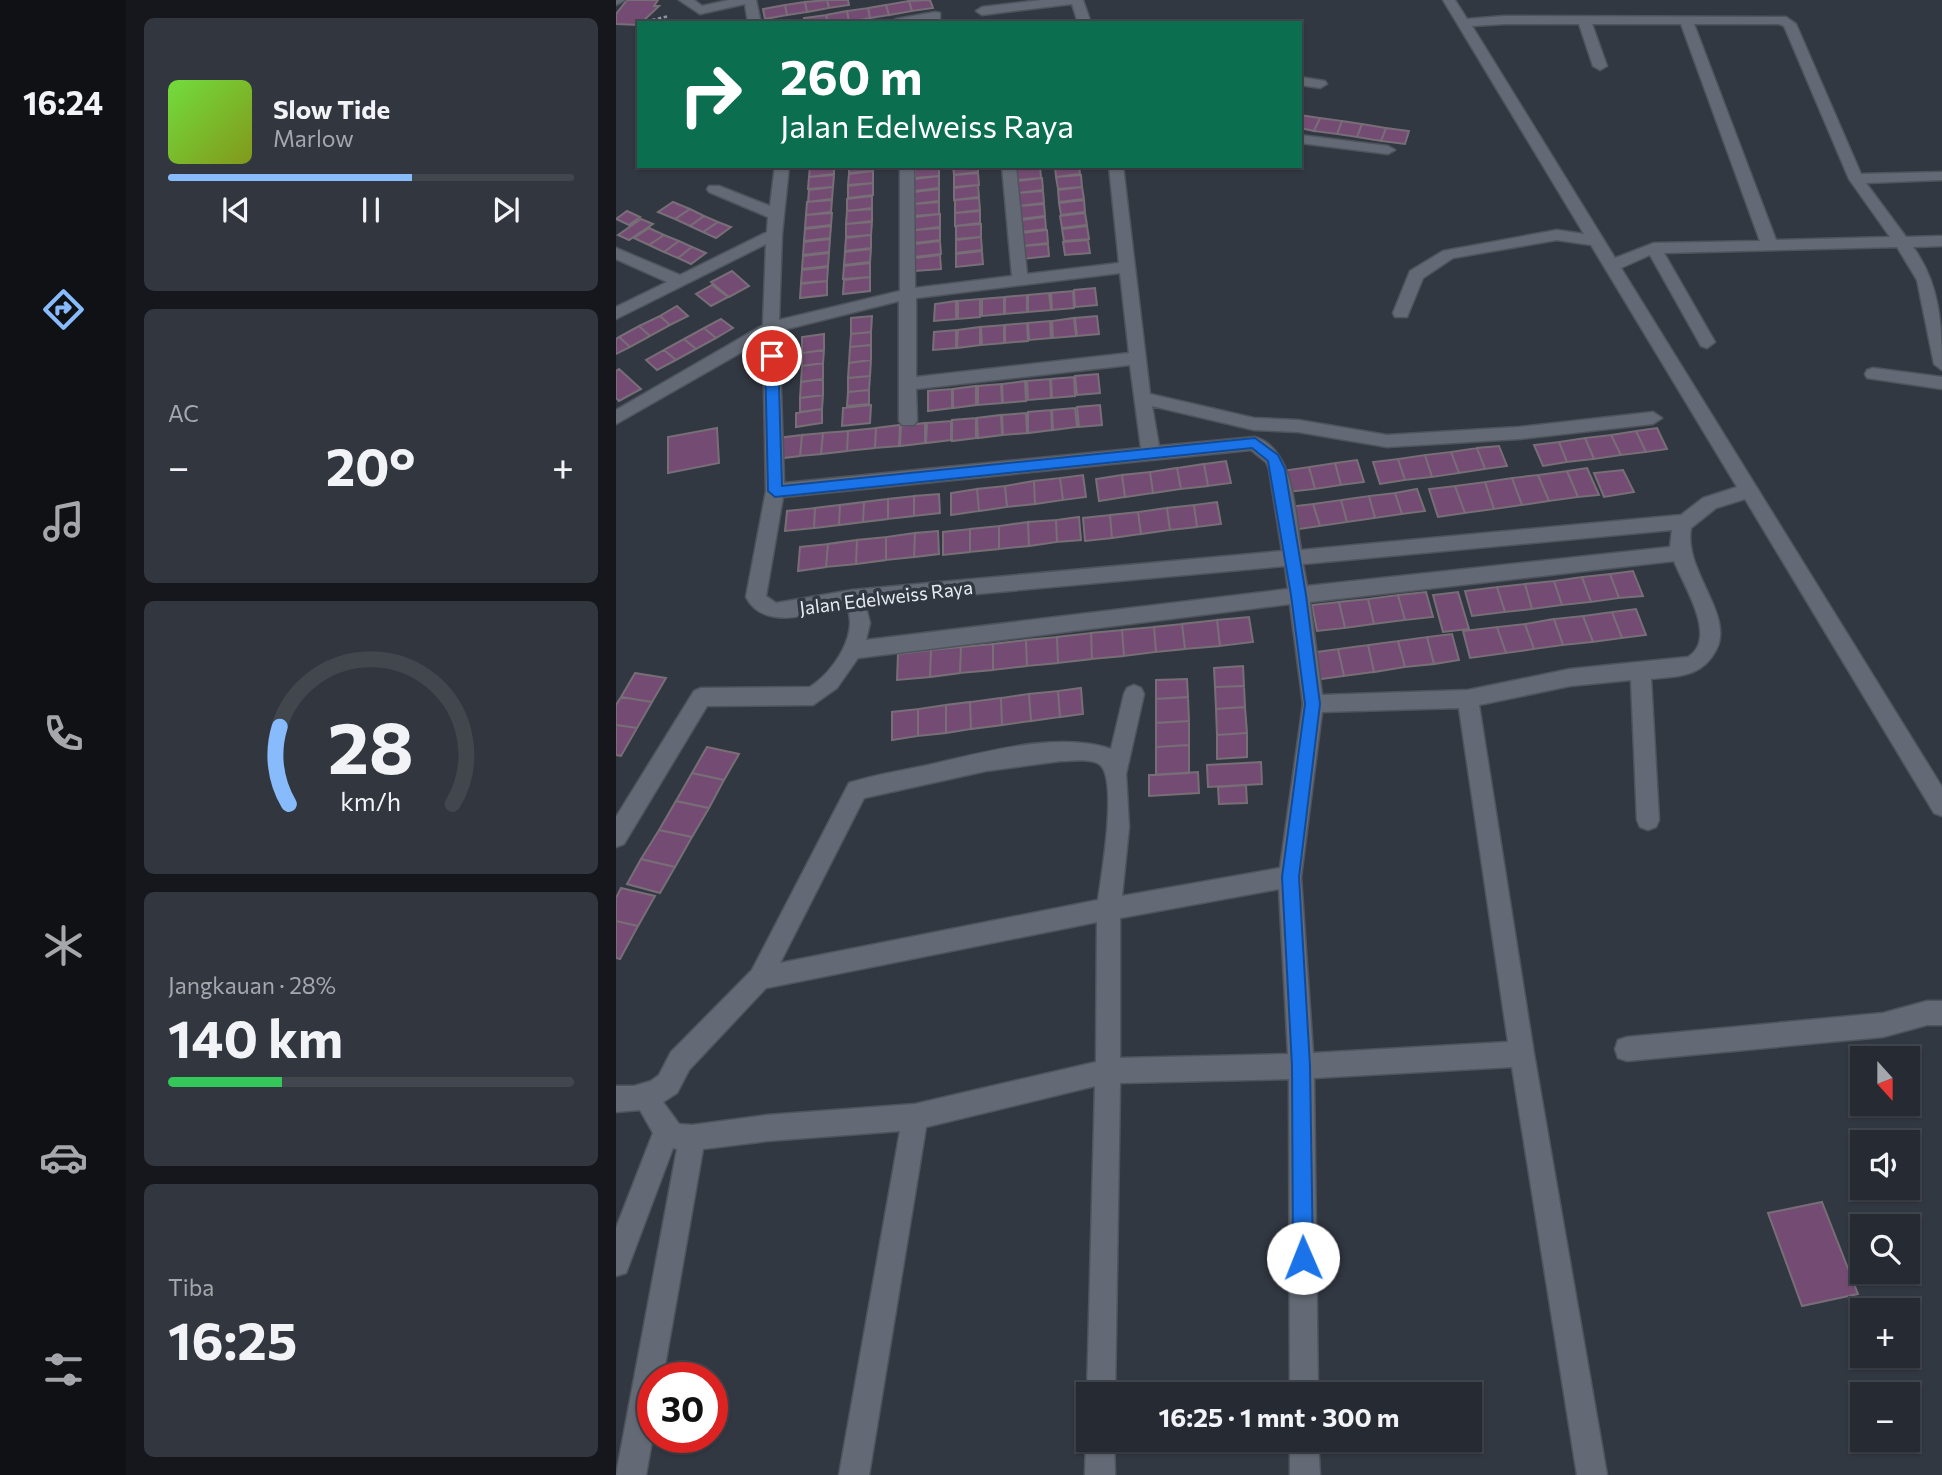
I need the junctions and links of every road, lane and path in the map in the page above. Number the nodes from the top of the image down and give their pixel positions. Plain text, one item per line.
1 (685, 0) edge
2 (749, 0) edge
3 (1072, 0) edge
4 (1077, 0) edge
5 (1449, 0) edge
6 (1555, 6) dead end
7 (981, 11) edge
8 (935, 16) dead end
9 (1504, 20) junction
10 (1584, 20) junction
11 (1686, 20) junction
12 (754, 21) edge
13 (907, 21) edge
14 (1084, 21) edge
15 (1464, 23) junction
16 (1600, 66) dead end
17 (1302, 81) edge
18 (1320, 83) dead end
19 (1302, 139) edge
20 (1388, 149) dead end
21 (782, 168) edge
22 (906, 168) edge
23 (1009, 168) edge
24 (1116, 168) edge
25 (1942, 176) edge
26 (1856, 179) junction
27 (714, 190) dead end
28 (778, 215) junction
29 (774, 234) junction
30 (1596, 241) junction
31 (1942, 242) edge
32 (1905, 244) junction
33 (1770, 246) junction
34 (1654, 248) junction
35 (616, 253) edge
36 (1611, 266) junction
37 (1128, 267) junction
38 (1020, 279) junction
39 (680, 281) junction
40 (907, 293) junction
41 (1401, 313) dead end
42 (616, 314) edge
43 (771, 328) junction
44 (1707, 342) dead end
45 (1138, 358) junction
46 (1942, 363) edge
47 (1873, 374) dead end
48 (1942, 383) edge
49 (908, 384) junction
50 (1142, 398) junction
51 (616, 418) edge
52 (1653, 418) dead end
53 (908, 421) dead end
54 (1298, 426) junction
55 (1152, 452) junction
56 (1273, 458) junction
57 (775, 491) junction
58 (1747, 492) junction
59 (1683, 522) junction
60 (1682, 553) junction
61 (1292, 556) junction
62 (1299, 595) junction
63 (852, 598) junction
64 (853, 650) junction
65 (1641, 672) junction
66 (1134, 694) dead end
67 (1468, 699) junction
68 (1312, 704) junction
69 (1117, 771) junction
70 (1942, 806) edge
71 (1648, 820) dead end
72 (616, 836) edge
73 (1290, 877) junction
74 (1109, 909) junction
75 (760, 978) junction
76 (1942, 1013) edge
77 (1626, 1049) dead end
78 (1522, 1054) junction
79 (1301, 1066) junction
80 (1108, 1071) junction
81 (646, 1096) junction
82 (616, 1099) edge
83 (915, 1117) junction
84 (680, 1134) junction
85 (616, 1263) edge
86 (1101, 1382) edge
87 (1304, 1382) edge
88 (1100, 1452) edge
89 (1304, 1452) edge
90 (631, 1475) edge
91 (854, 1475) edge
92 (1100, 1475) edge
93 (1305, 1475) edge
94 (1592, 1475) edge

1 - 2 street
2 - 12 street
3 - 7 street
4 - 14 street
5 - 15 street
6 - 9 street
8 - 13 street
9 - 10 street
9 - 15 street
10 - 11 street
10 - 16 street
11 - 26 street
11 - 33 street
15 - 30 street
17 - 18 street
19 - 20 street
21 - 28 street, Jalan Edelweiss Raya
22 - 40 street
23 - 38 street
24 - 37 street
25 - 26 street
26 - 32 street
27 - 28 street
28 - 29 street, Jalan Edelweiss Raya
29 - 39 street
29 - 43 street, Jalan Edelweiss Raya
30 - 36 street
30 - 41 street
31 - 32 street
32 - 33 street
32 - 46 street
33 - 34 street
34 - 36 street
34 - 44 street
35 - 39 street
36 - 58 street
37 - 38 street
37 - 45 street
38 - 40 street
39 - 42 street
40 - 43 street
40 - 49 street
43 - 51 street
43 - 57 street, Jalan Edelweiss Raya
45 - 49 street
45 - 50 street
47 - 48 street
49 - 53 street
50 - 54 street
50 - 55 street
52 - 54 street
54 - 56 street
55 - 56 street
55 - 57 street
56 - 61 street
57 - 63 street, Jalan Edelweiss Raya
58 - 59 street
58 - 70 street
59 - 60 street
59 - 61 street, Jalan Edelweiss Raya
60 - 62 street
60 - 65 street
61 - 62 street
61 - 63 street, Jalan Edelweiss Raya
62 - 64 street
62 - 68 street
63 - 64 street
64 - 72 street
65 - 67 street
65 - 71 street
66 - 69 street
67 - 68 street
67 - 78 street
68 - 73 street
69 - 74 street
69 - 75 street
73 - 74 street
73 - 79 street
74 - 75 street
74 - 80 street
75 - 81 street
76 - 77 street
78 - 79 street
78 - 94 street
79 - 80 street
79 - 87 street
80 - 83 street
80 - 86 street
81 - 82 street
81 - 84 street
83 - 84 street
83 - 91 street
84 - 85 street
84 - 90 street
88 - 92 street
89 - 93 street

